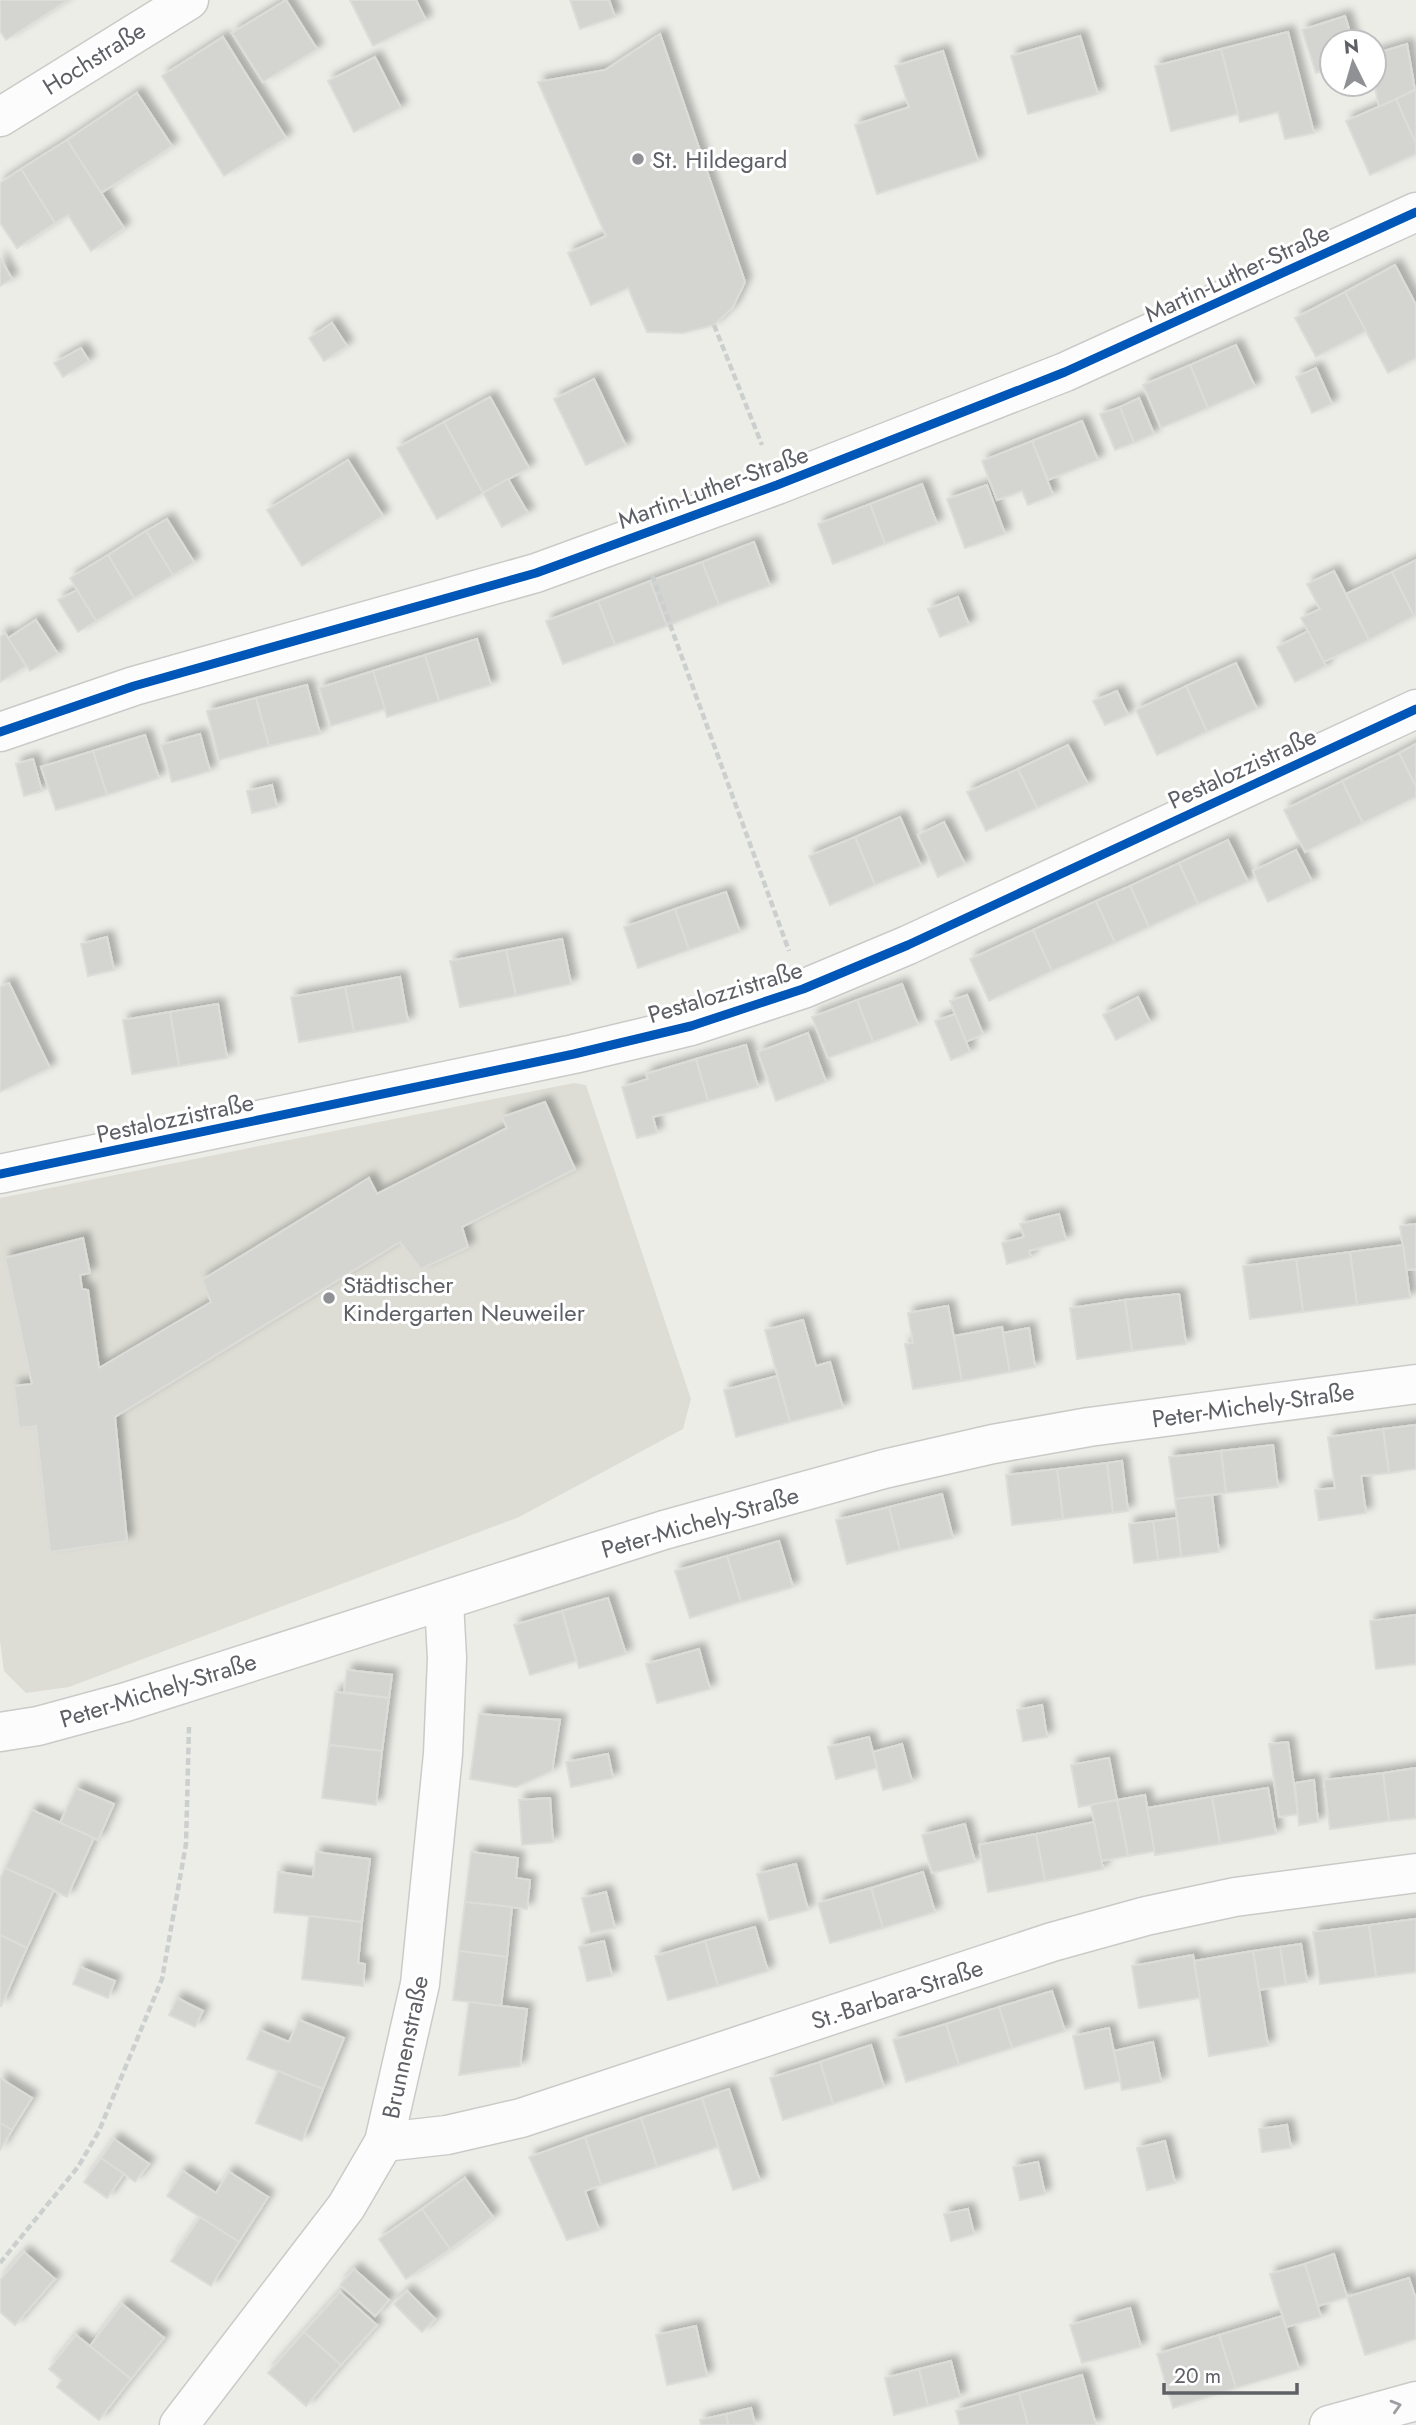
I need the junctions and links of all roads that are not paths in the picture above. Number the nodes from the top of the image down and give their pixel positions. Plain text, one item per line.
1 (188, 0) edge
2 (0, 117) edge
3 (1416, 212) edge
4 (1416, 709) edge
5 (0, 733) edge
6 (0, 1174) edge
7 (1416, 1384) edge
8 (444, 1602) junction
9 (0, 1732) edge
10 (1416, 1873) edge
11 (384, 2142) junction
12 (1416, 2401) edge
13 (179, 2425) edge
14 (1329, 2425) edge

1 - 2 street, Hochstraße
3 - 5 street, Martin-Luther-Straße
4 - 6 street, Pestalozzistraße
7 - 8 street, Peter-Michely-Straße
8 - 9 street, Peter-Michely-Straße
8 - 11 street, Brunnenstraße
10 - 11 street, St.-Barbara-Straße
11 - 13 street, Brunnenstraße
14 -> 12 street

